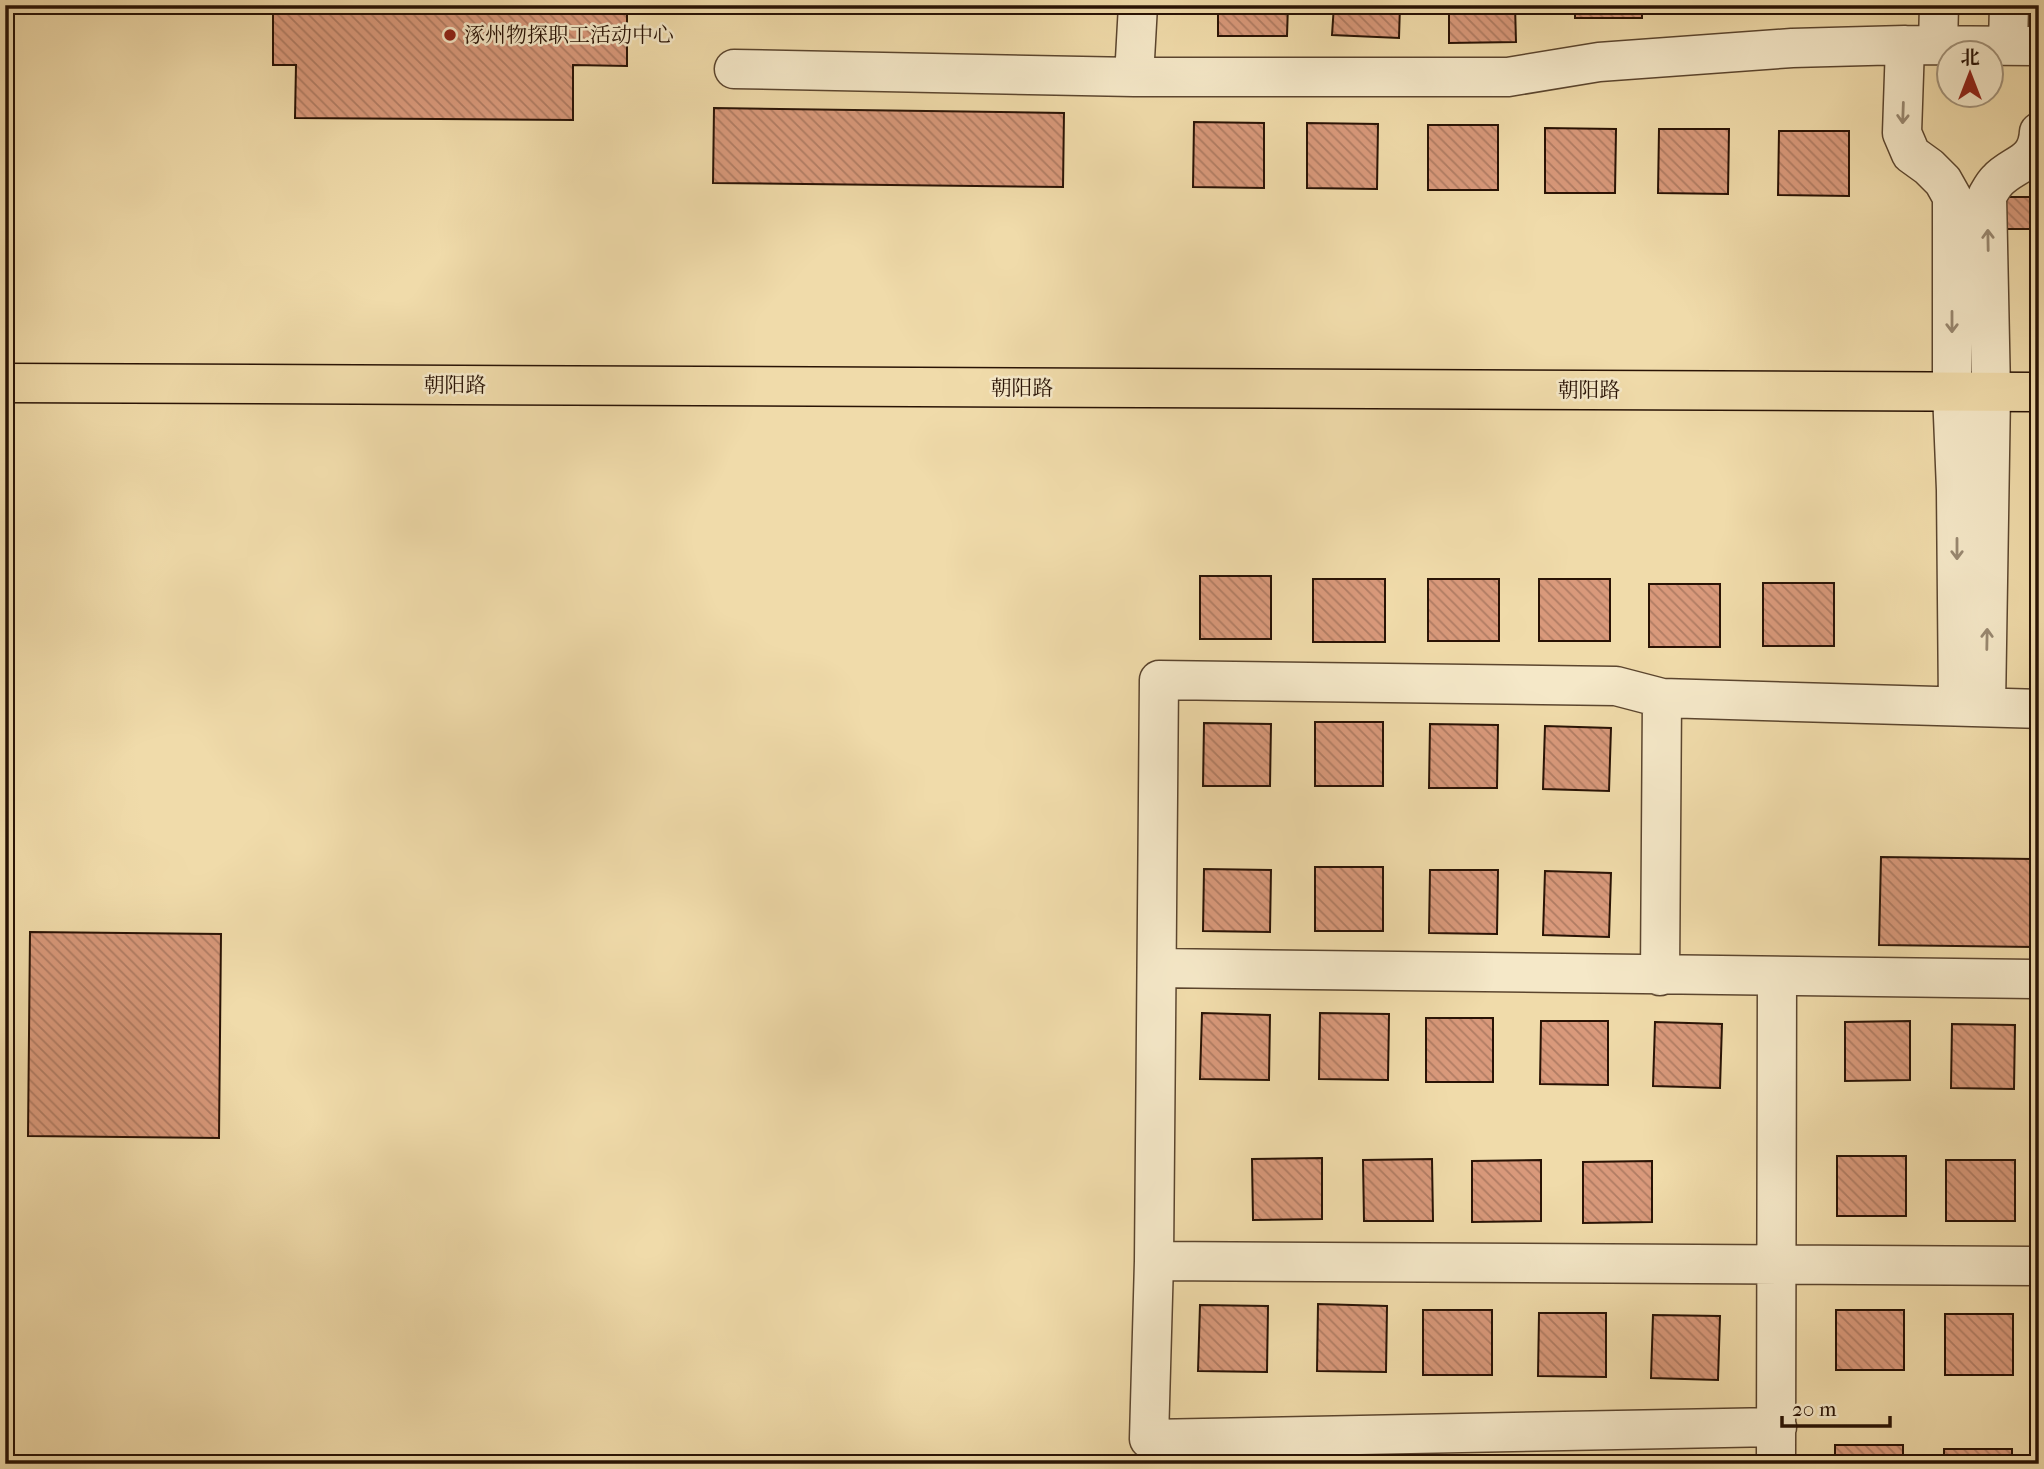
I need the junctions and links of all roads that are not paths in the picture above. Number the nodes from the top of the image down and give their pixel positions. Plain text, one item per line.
1 (1138, 5) edge
2 (1939, 5) edge
3 (2009, 5) edge
4 (1921, 45) junction
5 (2023, 46) edge
6 (734, 69) dead end
7 (1134, 77) junction
8 (2039, 132) edge
9 (5, 383) edge
10 (1952, 392) junction
11 (1990, 392) junction
12 (2039, 392) edge
13 (1662, 698) junction
14 (1972, 707) junction
15 (2039, 709) edge
16 (1157, 968) junction
17 (1660, 976) junction
18 (1777, 976) junction
19 (2039, 979) edge
20 (1154, 1261) junction
21 (1777, 1264) junction
22 (2039, 1266) edge
23 (1777, 1445) edge

1 - 7 lane
2 - 4 lane
3 - 5 lane
4 - 5 lane
4 - 7 lane
4 -> 10 lane
6 - 7 lane
11 -> 8 lane
9 - 10 main road, 朝阳路
10 - 11 main road, 朝阳路
10 -> 14 lane
11 - 12 main road, 朝阳路
14 -> 11 lane
13 - 14 lane
13 - 16 lane
13 - 17 lane
14 - 15 lane
16 - 17 lane
16 - 20 lane
17 - 18 lane
18 - 19 lane
18 - 21 lane
20 - 21 lane
20 - 23 lane
21 - 22 lane
21 - 23 lane

